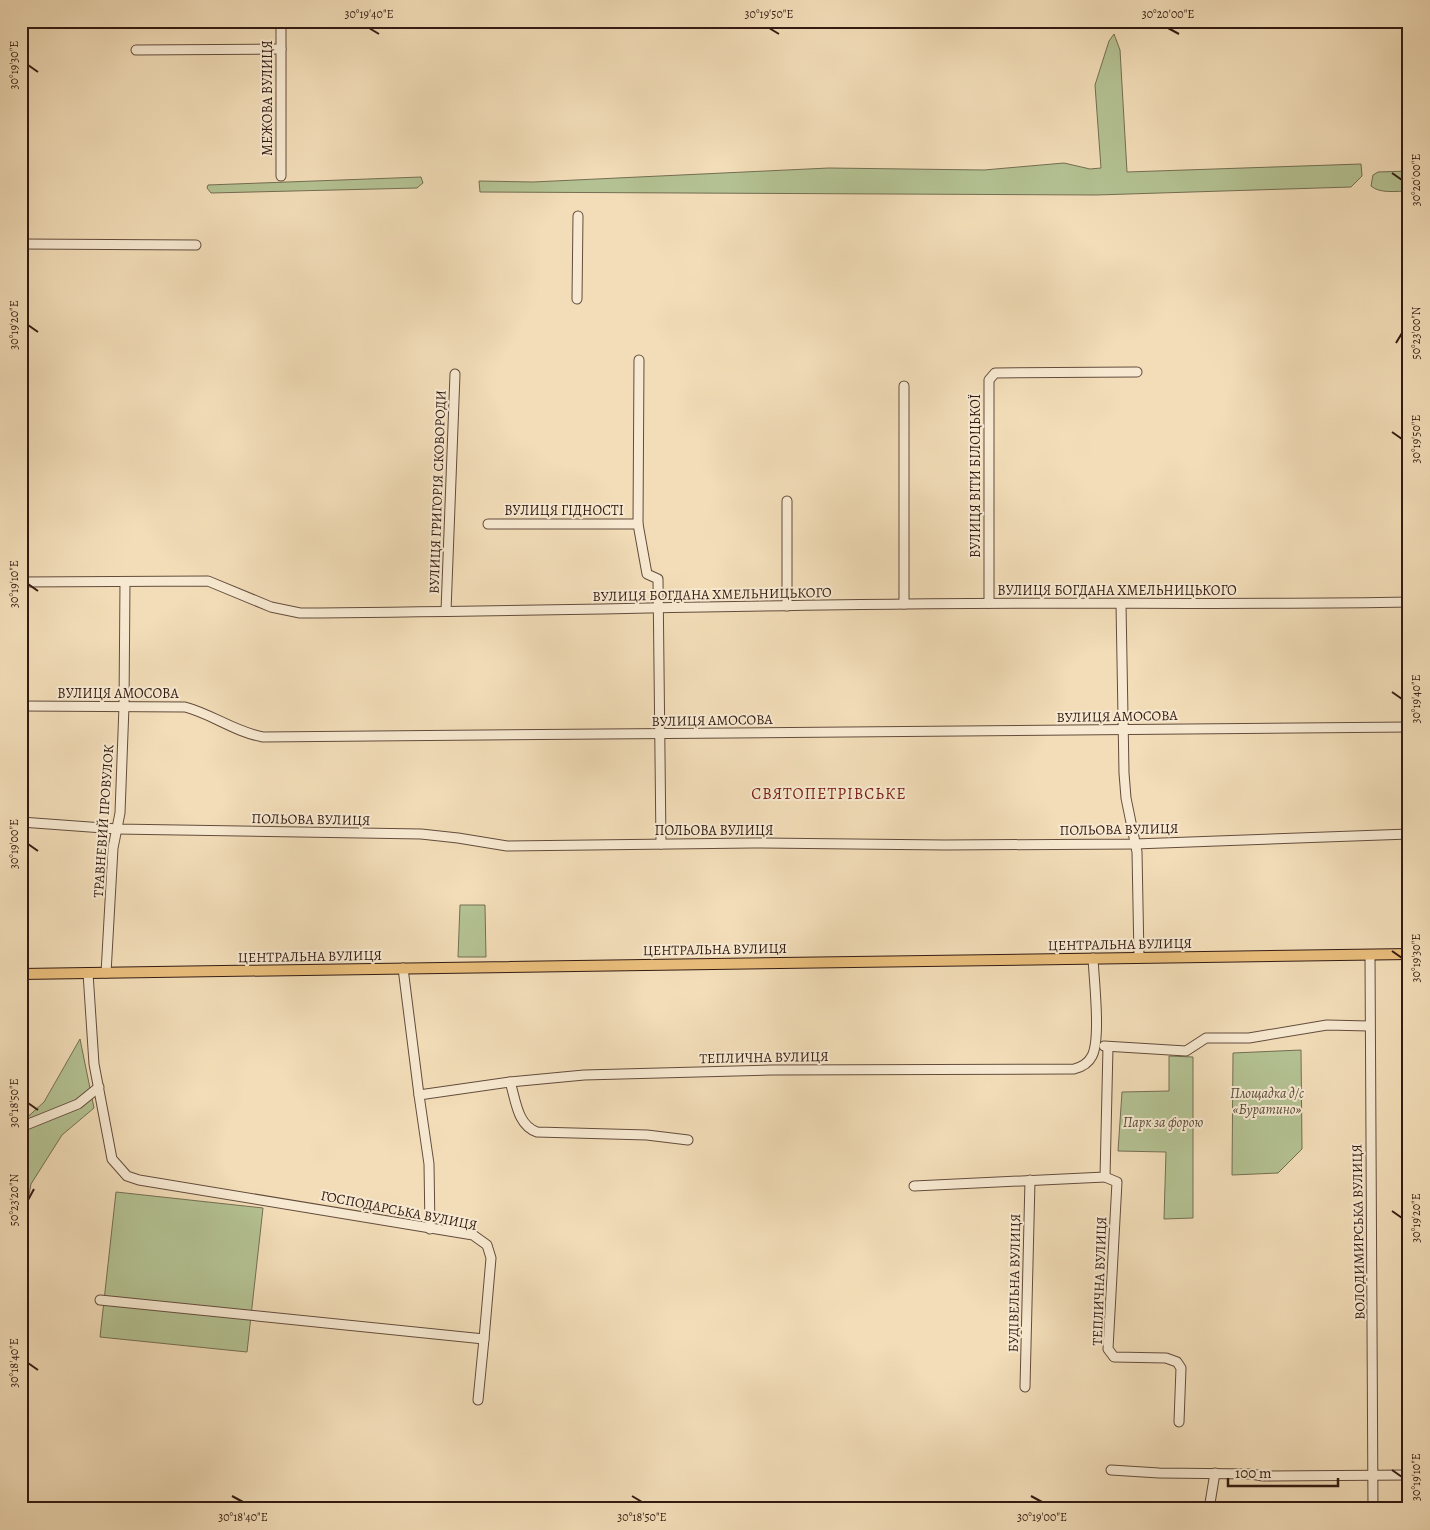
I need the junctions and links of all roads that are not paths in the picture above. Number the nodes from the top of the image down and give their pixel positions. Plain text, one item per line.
1 (281, 21) edge
2 (136, 50) dead end
3 (281, 50) junction
4 (281, 176) dead end
5 (578, 216) dead end
6 (21, 244) edge
7 (196, 245) dead end
8 (577, 299) dead end
9 (640, 360) dead end
10 (1137, 372) dead end
11 (454, 374) dead end
12 (904, 386) dead end
13 (787, 501) dead end
14 (488, 524) dead end
15 (638, 524) junction
16 (21, 582) edge
17 (125, 582) junction
18 (1409, 602) edge
19 (989, 603) junction
20 (904, 604) junction
21 (1121, 604) junction
22 (787, 606) junction
23 (658, 609) junction
24 (446, 611) junction
25 (21, 706) edge
26 (124, 706) junction
27 (1409, 727) edge
28 (1123, 730) junction
29 (660, 735) junction
30 (21, 822) edge
31 (117, 829) junction
32 (1409, 834) edge
33 (661, 844) junction
34 (1135, 844) junction
35 (1409, 954) edge
36 (1370, 955) junction
37 (1093, 958) junction
38 (1139, 958) junction
39 (402, 968) junction
40 (88, 972) junction
41 (106, 973) junction
42 (21, 974) edge
43 (1369, 1026) junction
44 (1096, 1044) junction
45 (1108, 1047) junction
46 (510, 1082) junction
47 (99, 1086) junction
48 (419, 1095) junction
49 (21, 1127) edge
50 (688, 1140) dead end
51 (1105, 1177) junction
52 (1030, 1180) junction
53 (914, 1186) dead end
54 (430, 1229) junction
55 (100, 1300) dead end
56 (484, 1339) junction
57 (1025, 1387) dead end
58 (478, 1400) dead end
59 (1179, 1422) dead end
60 (1111, 1470) dead end
61 (1215, 1473) junction
62 (1374, 1475) junction
63 (1409, 1475) edge
64 (1209, 1509) edge
65 (1373, 1509) edge

1 - 3 street, МЕЖОВА ВУЛИЦЯ
2 - 3 street
3 - 4 street, МЕЖОВА ВУЛИЦЯ
5 - 8 street
6 - 7 street
9 - 15 street
10 - 19 street, ВУЛИЦЯ ВІТИ БІЛОЦЬКОЇ
11 - 24 street, ВУЛИЦЯ ГРИГОРІЯ СКОВОРОДИ
12 - 20 street
13 - 22 street
14 - 15 street, ВУЛИЦЯ ГІДНОСТІ
15 - 23 street, ВУЛИЦЯ ГІДНОСТІ
16 - 17 street, ВУЛИЦЯ БОГДАНА ХМЕЛЬНИЦЬКОГО
17 - 24 street, ВУЛИЦЯ БОГДАНА ХМЕЛЬНИЦЬКОГО
17 - 26 street, ТРАВНЕВИЙ ПРОВУЛОК
18 - 21 street, ВУЛИЦЯ БОГДАНА ХМЕЛЬНИЦЬКОГО
19 - 20 street, ВУЛИЦЯ БОГДАНА ХМЕЛЬНИЦЬКОГО
19 - 21 street, ВУЛИЦЯ БОГДАНА ХМЕЛЬНИЦЬКОГО
20 - 22 street, ВУЛИЦЯ БОГДАНА ХМЕЛЬНИЦЬКОГО
21 - 28 street
22 - 23 street, ВУЛИЦЯ БОГДАНА ХМЕЛЬНИЦЬКОГО
23 - 24 street, ВУЛИЦЯ БОГДАНА ХМЕЛЬНИЦЬКОГО
23 - 29 street
25 - 26 street, ВУЛИЦЯ АМОСОВА
26 - 29 street, ВУЛИЦЯ АМОСОВА
26 - 31 street, ТРАВНЕВИЙ ПРОВУЛОК
27 - 28 street, ВУЛИЦЯ АМОСОВА
28 - 29 street, ВУЛИЦЯ АМОСОВА
28 - 34 street
29 - 33 street
30 - 31 street, ПОЛЬОВА ВУЛИЦЯ
31 - 33 street, ПОЛЬОВА ВУЛИЦЯ
31 - 41 street, ТРАВНЕВИЙ ПРОВУЛОК
32 - 34 street, ПОЛЬОВА ВУЛИЦЯ
33 - 34 street, ПОЛЬОВА ВУЛИЦЯ
34 - 38 street
35 - 36 main road, ЦЕНТРАЛЬНА ВУЛИЦЯ
36 - 38 main road, ЦЕНТРАЛЬНА ВУЛИЦЯ
36 - 43 street, ВОЛОДИМИРСЬКА ВУЛИЦЯ
37 - 38 main road, ЦЕНТРАЛЬНА ВУЛИЦЯ
37 - 39 main road, ЦЕНТРАЛЬНА ВУЛИЦЯ
37 - 44 street, ТЕПЛИЧНА ВУЛИЦЯ
39 - 41 main road, ЦЕНТРАЛЬНА ВУЛИЦЯ
39 - 48 street
40 - 41 main road, ЦЕНТРАЛЬНА ВУЛИЦЯ
40 - 42 main road, ЦЕНТРАЛЬНА ВУЛИЦЯ
40 - 47 street, ГОСПОДАРСЬКА ВУЛИЦЯ
43 - 45 street
43 - 62 street, ВОЛОДИМИРСЬКА ВУЛИЦЯ
44 - 45 street
44 - 46 street, ТЕПЛИЧНА ВУЛИЦЯ
45 - 51 street
46 - 48 street, ТЕПЛИЧНА ВУЛИЦЯ
46 - 50 street
47 - 49 street
47 - 54 street, ГОСПОДАРСЬКА ВУЛИЦЯ
48 - 54 street
51 - 52 street
51 - 59 street, ТЕПЛИЧНА ВУЛИЦЯ
52 - 53 street
52 - 57 street, БУДІВЕЛЬНА ВУЛИЦЯ
54 - 56 street, ГОСПОДАРСЬКА ВУЛИЦЯ
55 - 56 street
56 - 58 street
60 - 61 street
61 - 62 street
61 - 64 street
62 - 63 street
62 - 65 street, ВОЛОДИМИРСЬКА ВУЛИЦЯ

